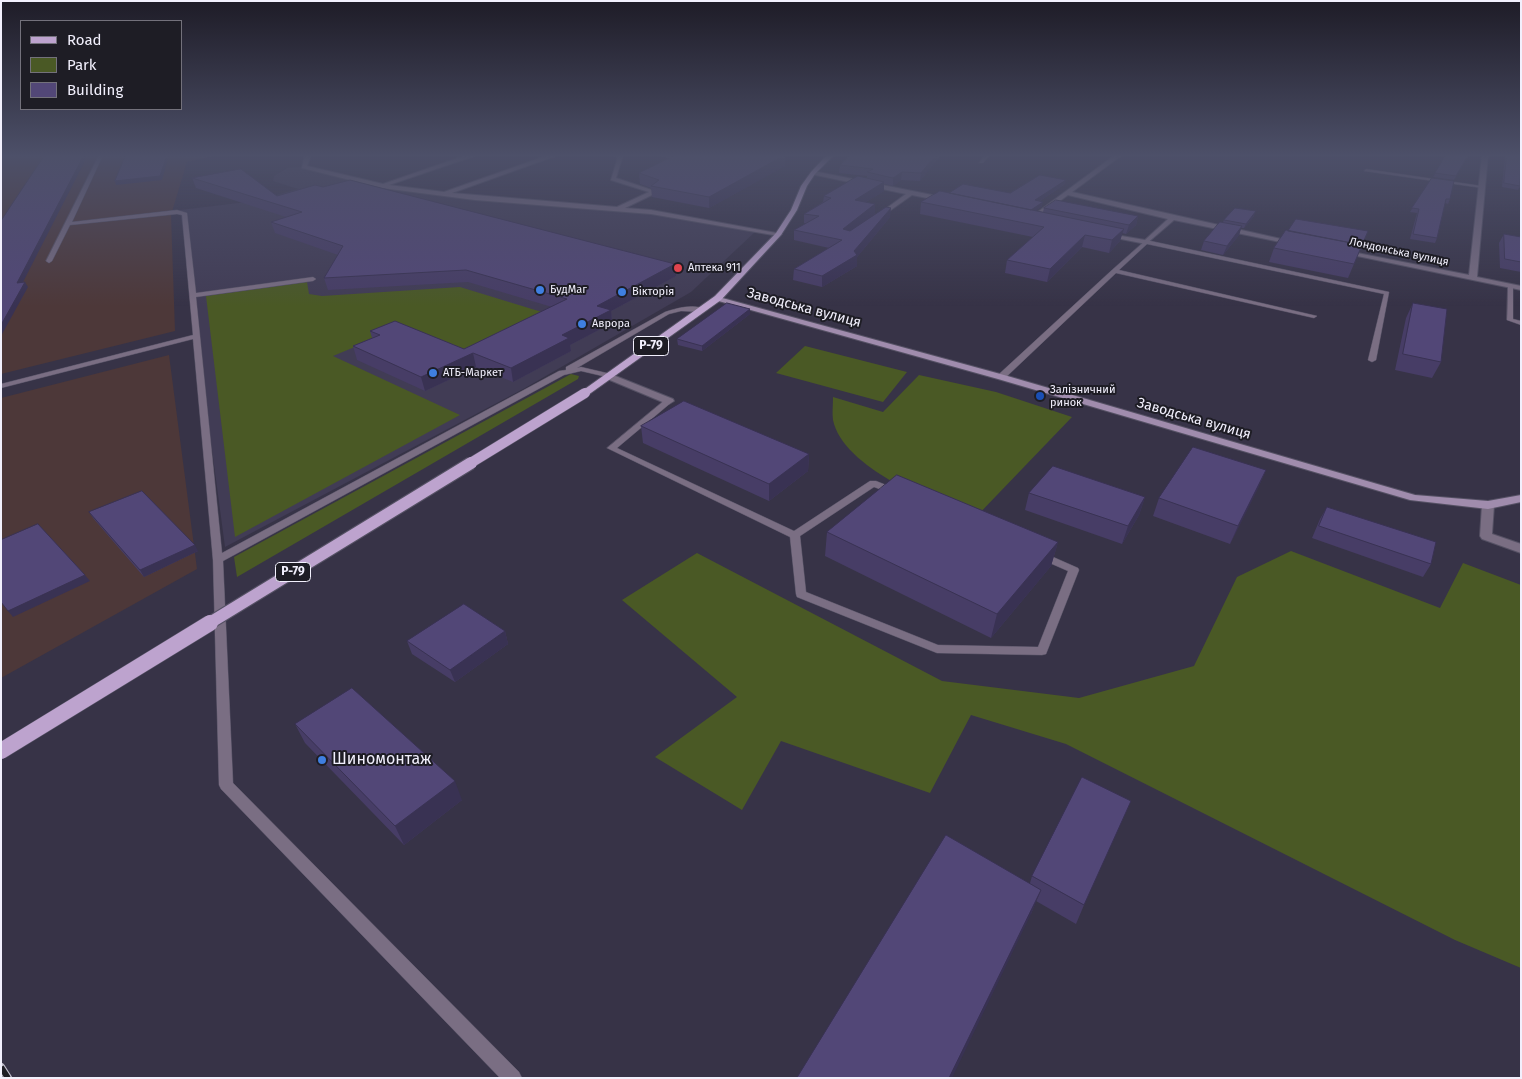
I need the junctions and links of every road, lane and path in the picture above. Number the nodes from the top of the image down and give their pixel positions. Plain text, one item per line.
1 (77, 205) edge
2 (575, 205) edge
3 (625, 205) edge
4 (796, 205) edge
5 (894, 205) edge
6 (1051, 205) edge
7 (1120, 205) edge
8 (1480, 205) edge
9 (617, 209) junction
10 (1023, 216) edge
11 (1033, 218) junction
12 (1174, 218) junction
13 (1042, 220) edge
14 (872, 221) edge
15 (68, 224) junction
16 (1099, 232) edge
17 (779, 234) junction
18 (1146, 242) junction
19 (1299, 244) edge
20 (1338, 251) edge
21 (49, 261) dead end
22 (1114, 271) junction
23 (313, 279) dead end
24 (1473, 279) junction
25 (1510, 286) junction
26 (1521, 288) edge
27 (193, 295) junction
28 (718, 298) junction
29 (703, 310) junction
30 (1314, 316) dead end
31 (1521, 323) edge
32 (196, 336) junction
33 (1372, 360) dead end
34 (562, 373) junction
35 (608, 376) junction
36 (1000, 377) junction
37 (1, 386) edge
38 (669, 402) joint
39 (901, 495) edge
40 (1521, 498) edge
41 (1488, 505) junction
42 (796, 535) junction
43 (1521, 548) edge
44 (1028, 550) edge
45 (218, 560) junction
46 (1, 751) edge
47 (513, 1078) edge

1 - 15 lane
2 - 9 street
3 - 9 street
4 - 17 main road, Р-79
5 - 14 street
6 - 11 street
7 - 12 street
8 - 24 street
9 - 17 street
10 - 11 street
11 - 13 street
12 - 18 street
12 - 19 street
15 - 21 lane
15 - 27 lane
16 - 18 street
17 - 28 main road, Р-79
18 - 22 lane
18 - 33 lane
20 - 24 street, Лондонська вулиця
22 - 30 lane
22 - 36 lane
23 - 27 lane
24 - 25 street, Лондонська вулиця
25 - 26 street, Лондонська вулиця
25 - 31 lane
27 - 32 lane
28 - 29 main road, Р-79
28 - 36 street, Заводська вулиця
29 - 34 lane
29 - 35 main road, Р-79
32 - 37 lane
32 - 45 lane
34 - 35 lane
34 - 45 lane
35 - 38 street
35 - 46 main road, Р-79, bridge
36 - 41 street, Заводська вулиця
38 - 42 lane
39 - 42 lane
40 - 41 street, Заводська вулиця
41 - 43 street
42 - 44 lane
45 - 47 lane

